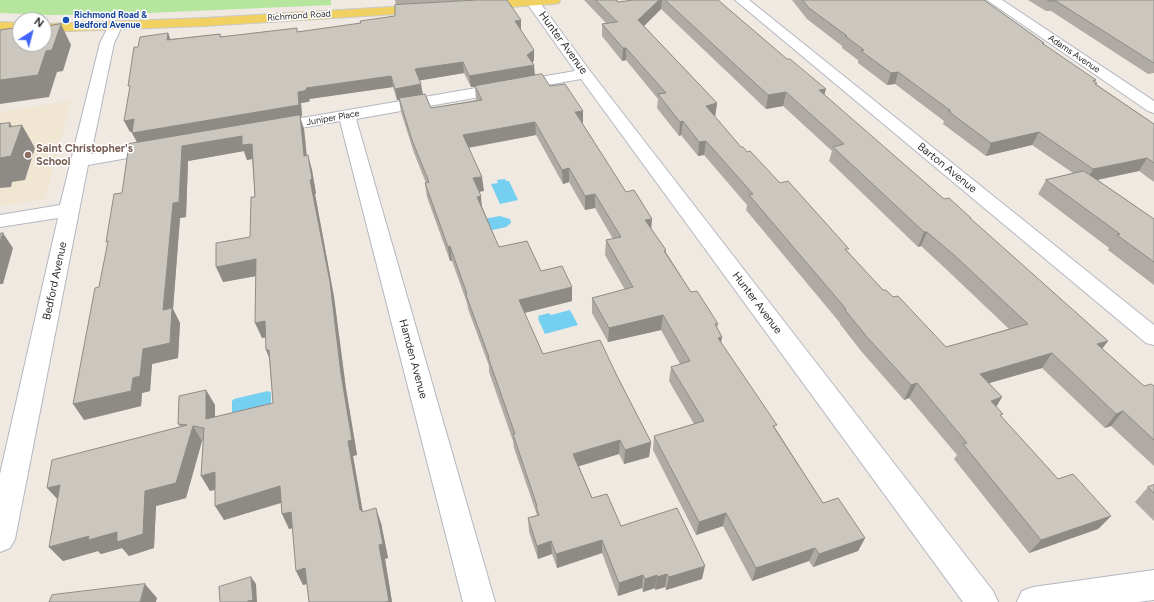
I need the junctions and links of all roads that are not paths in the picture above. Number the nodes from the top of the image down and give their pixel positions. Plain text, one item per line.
1 (741, 0) edge
2 (993, 0) edge
3 (544, 1) edge
4 (467, 6) edge
5 (435, 8) edge
6 (0, 26) edge
7 (115, 26) junction
8 (12, 27) edge
9 (52, 28) edge
10 (585, 74) junction
11 (1154, 108) edge
12 (347, 115) junction
13 (260, 130) edge
14 (174, 145) edge
15 (81, 161) junction
16 (69, 210) junction
17 (0, 221) edge
18 (1154, 337) edge
19 (0, 539) edge
20 (1154, 585) edge
21 (479, 602) edge
22 (982, 602) edge
23 (1033, 602) edge

1 - 18 street, Barton Avenue
2 - 11 street, Adams Avenue
3 - 4 main road
3 - 10 street, Hunter Avenue
5 - 7 main road, Richmond Road
6 - 8 main road
7 - 9 main road, Richmond Road
7 - 15 street, Bedford Avenue
10 - 12 street, Juniper Place
10 - 22 street, Hunter Avenue
12 - 13 street, Juniper Place
12 - 21 street, Hamden Avenue
14 - 15 street
15 - 16 street, Bedford Avenue
16 - 17 street
16 - 19 street, Bedford Avenue
20 - 23 street

